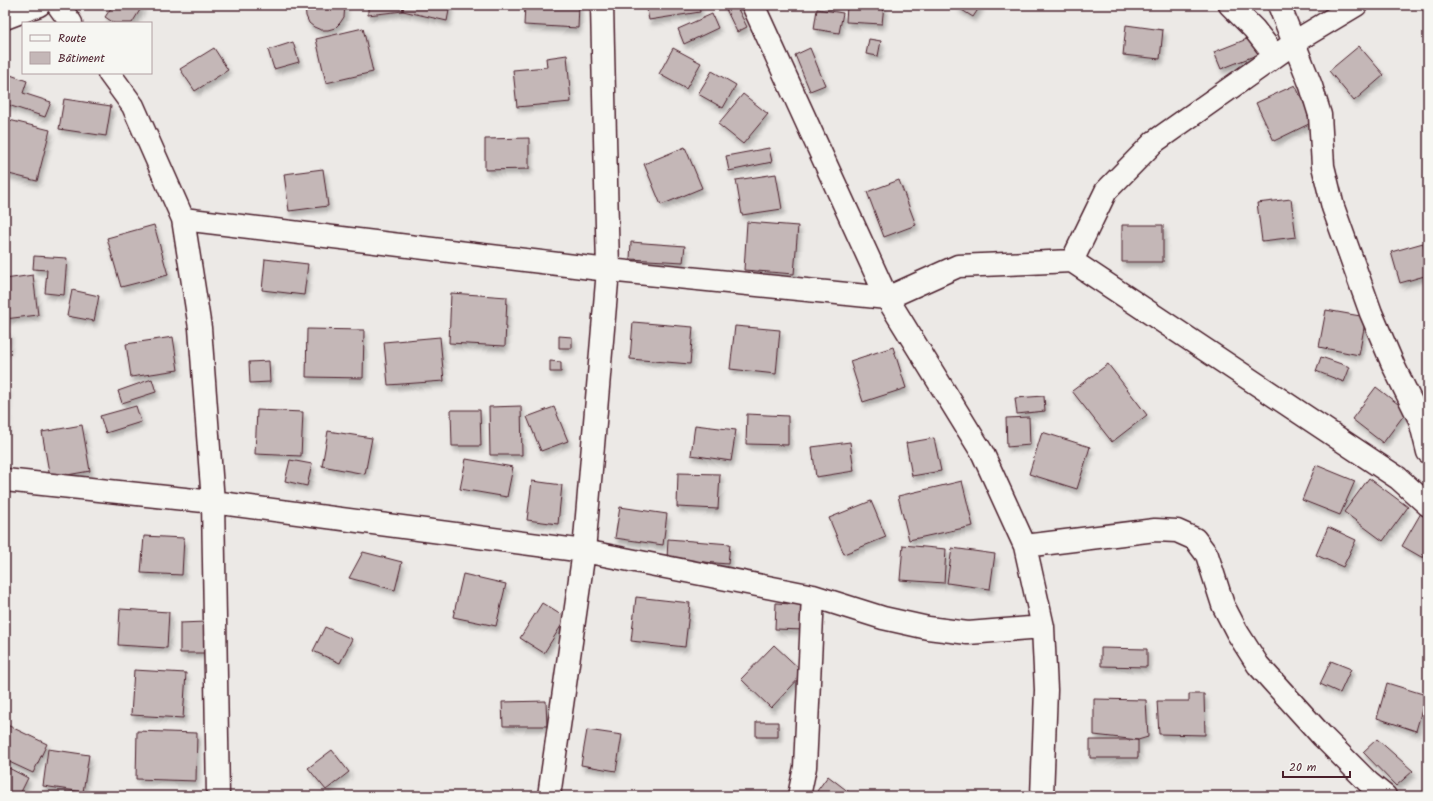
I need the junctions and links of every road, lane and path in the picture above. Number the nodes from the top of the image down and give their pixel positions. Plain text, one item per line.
1 (39, 5) edge
2 (58, 5) edge
3 (602, 5) edge
4 (753, 5) edge
5 (1230, 5) edge
6 (1279, 5) edge
7 (1356, 5) edge
8 (5, 18) edge
9 (70, 22) edge
10 (1294, 43) junction
11 (1275, 56) junction
12 (109, 74) edge
13 (183, 219) junction
14 (1072, 261) junction
15 (608, 270) junction
16 (887, 298) junction
17 (1428, 452) edge
18 (5, 480) edge
19 (213, 502) junction
20 (1428, 505) edge
21 (1025, 546) junction
22 (584, 551) junction
23 (813, 596) junction
24 (1043, 627) junction
25 (218, 796) edge
26 (549, 796) edge
27 (799, 796) edge
28 (1042, 796) edge
29 (1385, 796) edge

1 - 8 street
2 - 9 street
3 - 15 street
4 - 16 street
5 - 11 street
6 - 10 street
7 - 10 street
10 - 11 street
10 - 17 street
11 - 14 street
12 - 13 street
13 - 15 street
13 - 19 street
14 - 16 street
14 - 20 street
15 - 16 street
15 - 22 street
16 - 21 street
18 - 19 street
19 - 22 street
19 - 25 street
21 - 24 street
21 - 29 street
22 - 23 street
22 - 26 street
23 - 24 street
23 - 27 street
24 - 28 street

